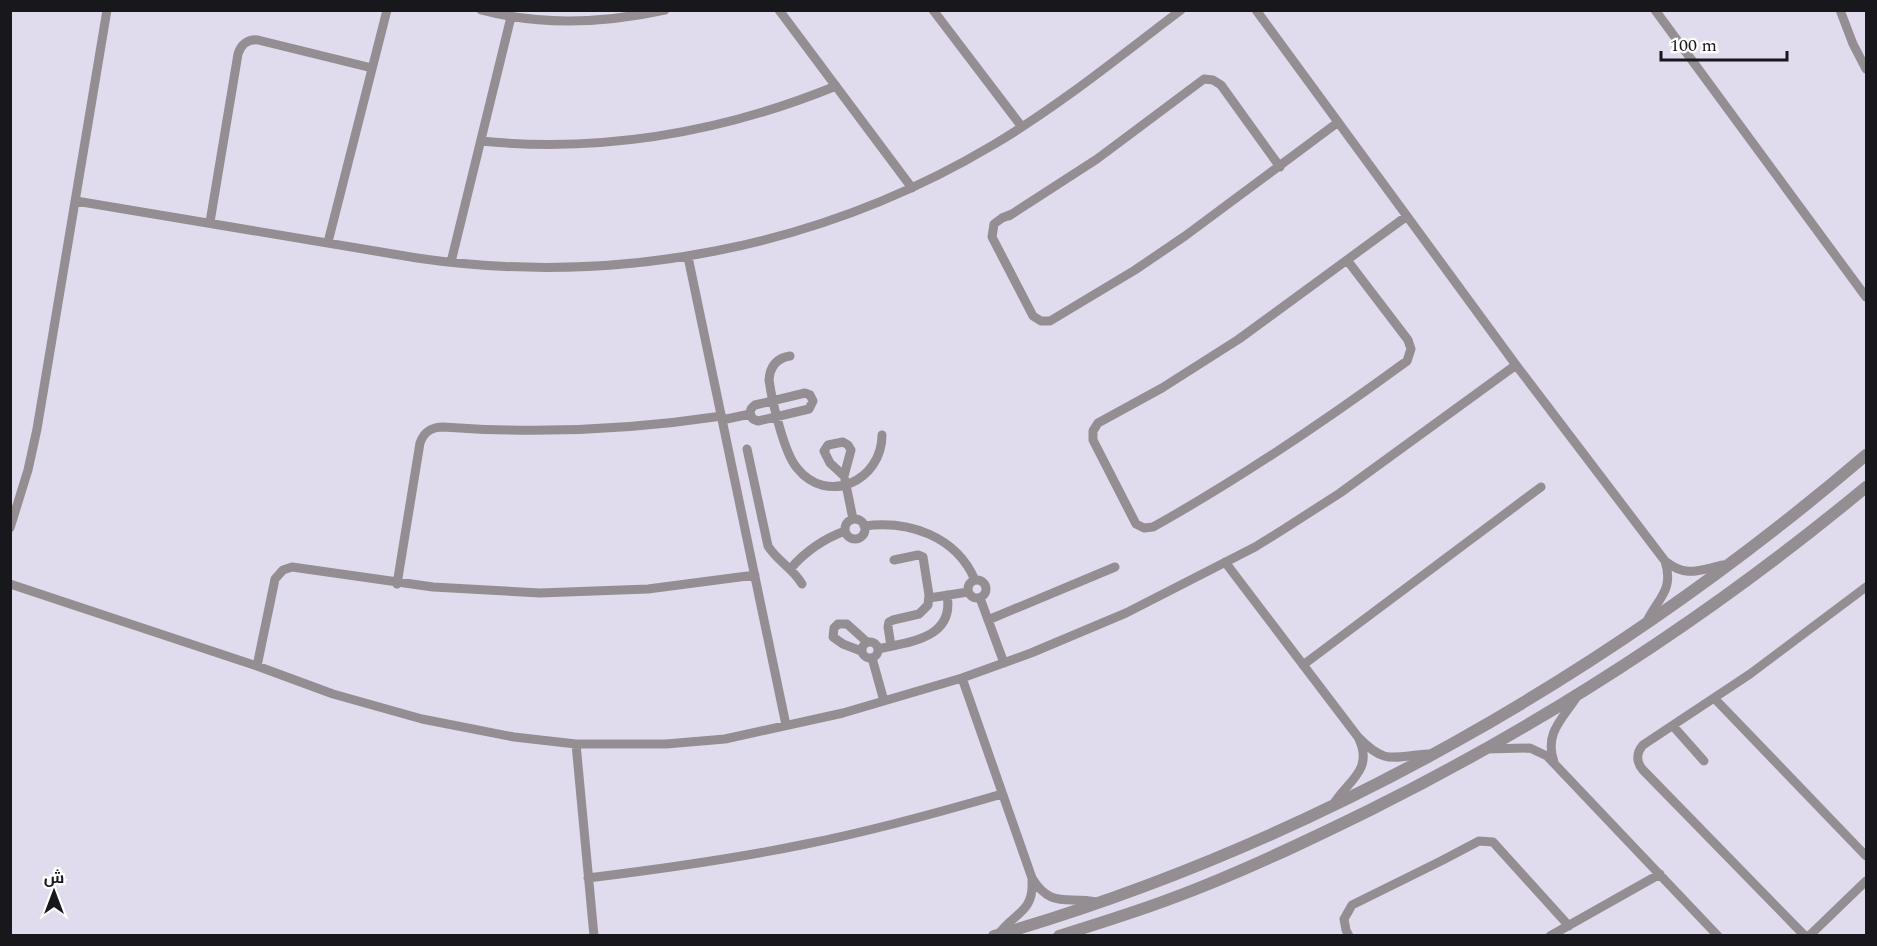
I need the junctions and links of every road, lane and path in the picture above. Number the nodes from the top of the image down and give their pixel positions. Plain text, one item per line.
1 (107, 10) edge
2 (387, 10) edge
3 (481, 10) edge
4 (665, 10) edge
5 (779, 10) edge
6 (933, 10) edge
7 (1181, 10) edge
8 (1256, 10) edge
9 (1655, 10) edge
10 (1840, 10) edge
11 (511, 17) junction
12 (372, 68) junction
13 (1866, 69) edge
14 (836, 86) junction
15 (1337, 123) junction
16 (1022, 127) junction
17 (481, 141) junction
18 (1280, 166) junction
19 (912, 188) junction
20 (76, 201) junction
21 (1407, 216) junction
22 (210, 222) junction
23 (328, 242) junction
24 (688, 257) junction
25 (1347, 260) junction
26 (451, 262) junction
27 (1866, 297) edge
28 (790, 356) dead end
29 (1516, 365) junction
30 (774, 400) junction
31 (750, 414) junction
32 (778, 417) junction
33 (722, 418) junction
34 (882, 435) dead end
35 (747, 449) dead end
36 (1866, 455) edge
37 (845, 480) junction
38 (1541, 487) dead end
39 (1866, 487) edge
40 (854, 519) junction
41 (864, 526) junction
42 (10, 528) edge
43 (845, 531) junction
44 (894, 560) dead end
45 (1665, 561) junction
46 (1225, 562) junction
47 (1731, 564) junction
48 (1115, 567) dead end
49 (791, 568) junction
50 (755, 575) junction
51 (975, 580) junction
52 (10, 584) edge
53 (397, 584) junction
54 (802, 584) dead end
55 (1866, 587) edge
56 (968, 592) junction
57 (947, 595) junction
58 (929, 598) junction
59 (980, 598) junction
60 (988, 620) junction
61 (1646, 623) junction
62 (867, 642) junction
63 (891, 646) junction
64 (878, 650) junction
65 (861, 651) junction
66 (872, 658) junction
67 (1004, 663) junction
68 (1303, 665) junction
69 (257, 666) junction
70 (962, 678) junction
71 (1576, 697) junction
72 (1715, 699) junction
73 (884, 702) junction
74 (786, 725) junction
75 (1673, 726) junction
76 (1358, 737) junction
77 (576, 744) junction
78 (1486, 749) junction
79 (1432, 754) junction
80 (1704, 761) dead end
81 (1554, 762) junction
82 (1002, 794) junction
83 (1331, 808) junction
84 (1866, 856) edge
85 (1220, 857) junction
86 (1660, 874) junction
87 (588, 878) junction
88 (1032, 878) junction
89 (1866, 881) edge
90 (1147, 885) junction
91 (1184, 893) junction
92 (1099, 903) junction
93 (1115, 918) junction
94 (1569, 926) junction
95 (996, 935) edge
96 (594, 936) edge
97 (1059, 936) edge
98 (1350, 936) edge
99 (1550, 936) edge
100 (1718, 936) edge
101 (1807, 936) edge

1 - 20 street
2 - 12 street
3 - 11 street
4 - 11 street
5 - 14 street
6 - 16 street
7 - 16 street
8 - 15 street
9 - 27 street
10 - 13 street
11 - 17 street
12 - 22 street
12 - 23 street
14 - 17 street
14 - 19 street
15 - 18 street
15 - 21 street
16 - 19 street
17 - 26 street
18 - 18 street
19 - 24 street
20 - 22 street
20 - 42 street
21 - 25 street
21 - 29 street
22 - 23 street
23 - 26 street
24 - 26 street
24 - 33 street
25 - 25 street
28 - 30 street
29 - 45 street
29 - 46 street
30 - 31 street
30 - 32 street
30 - 32 street
31 - 32 street
31 - 33 street
32 - 37 street
33 - 50 street
33 - 53 street
34 - 37 street
35 - 49 street
36 - 47 street
37 - 40 street
38 - 68 street
39 - 71 street
40 - 41 street
40 - 43 street
41 - 43 street
41 - 51 street
43 - 49 street
44 - 58 street
45 - 47 street
45 - 61 street
46 - 67 street
46 - 68 street
47 - 61 street
48 - 60 street
49 - 54 street
50 - 53 street
50 - 74 street
51 - 56 street
51 - 59 street
52 - 69 street
53 - 69 street
55 - 72 street
56 - 57 street
56 - 59 street
57 - 58 street
57 - 63 street
58 - 63 street
59 - 60 street
60 - 67 street
61 - 79 street
62 - 64 street
62 - 65 street
62 - 65 street
63 - 64 street
64 - 66 street
65 - 66 street
66 - 73 street
67 - 70 street
68 - 76 street
69 - 77 street
70 - 73 street
70 - 82 street
71 - 78 street
71 - 81 street
72 - 75 street
72 - 84 street
73 - 74 street
74 - 77 street
75 - 80 street
75 - 101 street
76 - 79 street
76 - 83 street
77 - 87 street
78 - 81 street
78 - 91 street
79 - 83 street
81 - 86 street
82 - 87 street
82 - 88 street
83 - 85 street
85 - 90 street
85 - 91 street
86 - 94 street
86 - 100 street
87 - 96 street
88 - 92 street
88 - 95 street
89 - 101 street
90 - 92 street
90 - 93 street
91 - 93 street
92 - 95 street
93 - 97 street
94 - 98 street
94 - 99 street

